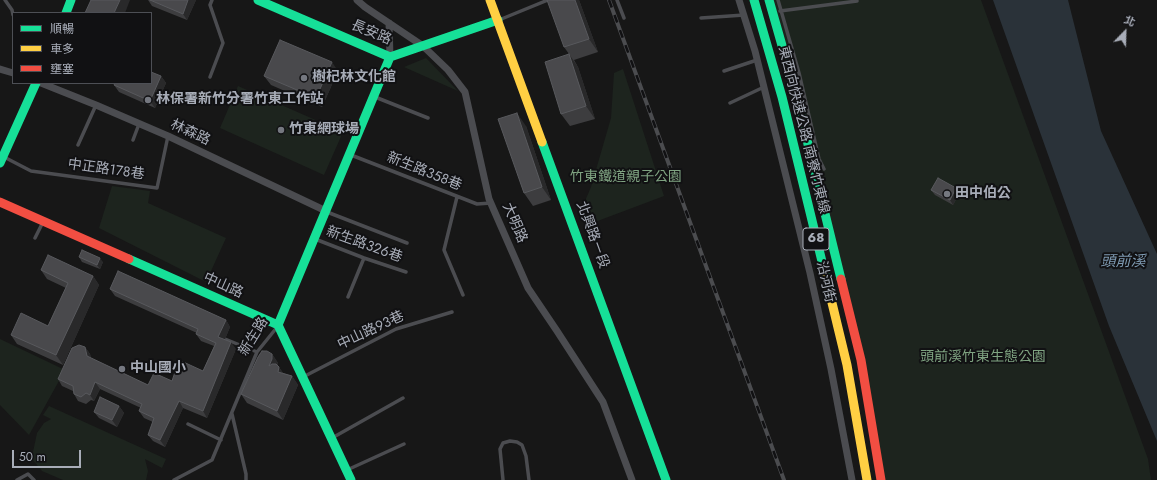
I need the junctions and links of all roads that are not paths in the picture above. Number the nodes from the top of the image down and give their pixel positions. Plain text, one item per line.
1 (5, 0) edge
2 (71, 0) edge
3 (212, 0) edge
4 (258, 0) edge
5 (357, 0) edge
6 (490, 0) edge
7 (548, 0) edge
8 (617, 0) edge
9 (739, 0) edge
10 (753, 0) edge
11 (769, 0) edge
12 (778, 0) edge
13 (857, 1) dead end
14 (762, 7) dead end
15 (766, 10) dead end
16 (781, 11) junction
17 (12, 12) edge
18 (66, 12) edge
19 (744, 15) junction
20 (624, 18) dead end
21 (701, 18) dead end
22 (498, 20) junction
23 (389, 23) junction
24 (423, 46) junction
25 (390, 57) junction
26 (757, 60) junction
27 (0, 69) edge
28 (724, 71) dead end
29 (12, 73) edge
30 (210, 77) dead end
31 (36, 84) edge
32 (44, 84) edge
33 (764, 87) junction
34 (374, 97) junction
35 (730, 103) dead end
36 (96, 105) junction
37 (428, 118) dead end
38 (139, 124) junction
39 (168, 136) junction
40 (133, 140) dead end
41 (78, 145) dead end
42 (350, 154) junction
43 (2, 160) edge
44 (824, 169) dead end
45 (457, 197) junction
46 (0, 202) edge
47 (491, 203) junction
48 (326, 211) junction
49 (43, 221) junction
50 (35, 238) dead end
51 (314, 239) junction
52 (407, 243) dead end
53 (364, 258) junction
54 (406, 272) dead end
55 (462, 294) dead end
56 (348, 297) dead end
57 (452, 312) dead end
58 (278, 325) junction
59 (225, 339) edge
60 (258, 352) junction
61 (302, 377) junction
62 (403, 398) dead end
63 (232, 413) junction
64 (188, 424) dead end
65 (331, 438) junction
66 (221, 440) junction
67 (404, 444) dead end
68 (346, 470) junction
69 (17, 480) edge
70 (34, 480) edge
71 (174, 480) edge
72 (246, 480) edge
73 (351, 480) edge
74 (503, 480) edge
75 (529, 480) edge
76 (632, 480) edge
77 (666, 480) edge
78 (852, 480) edge
79 (867, 480) edge
80 (881, 480) edge

1 - 17 lane
2 - 18 main road
3 - 30 lane
4 - 25 main road, 長安路
5 - 23 street, 大明路
6 - 22 main road, 北興路ㄧ段
7 - 22 lane
8 - 20 lane
9 - 19 street, 沿河街
10 - 14 lane
10 - 79 main road, 東西向快速公路 南寮竹東線 / 68
11 - 80 main road, 東西向快速公路 南寮竹東線 / 68
12 - 16 lane
13 - 16 lane
15 - 16 lane
16 - 44 lane
19 - 21 lane
19 - 26 street, 沿河街
22 - 24 main road, 長安路
22 - 77 main road, 北興路ㄧ段
23 - 24 street, 大明路
23 - 25 street, 新生路
24 - 25 main road, 長安路
24 - 47 street, 大明路
25 - 34 main road, 新生路
26 - 28 lane
26 - 33 street, 沿河街
27 - 29 street
31 - 43 main road
32 - 36 street, 林森路
33 - 35 lane
33 - 78 street, 沿河街
34 - 37 lane
34 - 42 main road, 新生路
36 - 38 street, 林森路
36 - 41 lane
38 - 39 street, 林森路
38 - 40 lane
39 - 43 lane, 中正路178巷
39 - 48 street, 林森路
42 - 45 lane, 新生路358巷
42 - 48 main road, 新生路
45 - 47 lane, 新生路358巷
45 - 55 lane
46 - 49 main road, 中山路
47 - 76 street, 大明路
48 - 51 main road, 新生路
48 - 52 lane
49 - 50 lane
49 - 58 main road, 中山路
51 - 53 lane, 新生路326巷
51 - 58 main road, 新生路
53 - 54 lane, 新生路326巷
53 - 56 lane
57 - 61 lane, 中山路93巷
58 - 60 lane, 新生路
58 - 61 main road
59 - 60 lane
60 - 63 lane, 新生路
61 - 65 main road
62 - 65 lane
63 - 66 lane, 新生路
63 - 72 lane
64 - 66 lane
65 - 68 main road
66 - 71 lane, 新生路
67 - 68 lane
68 - 73 main road
69 - 70 lane
74 - 75 lane

